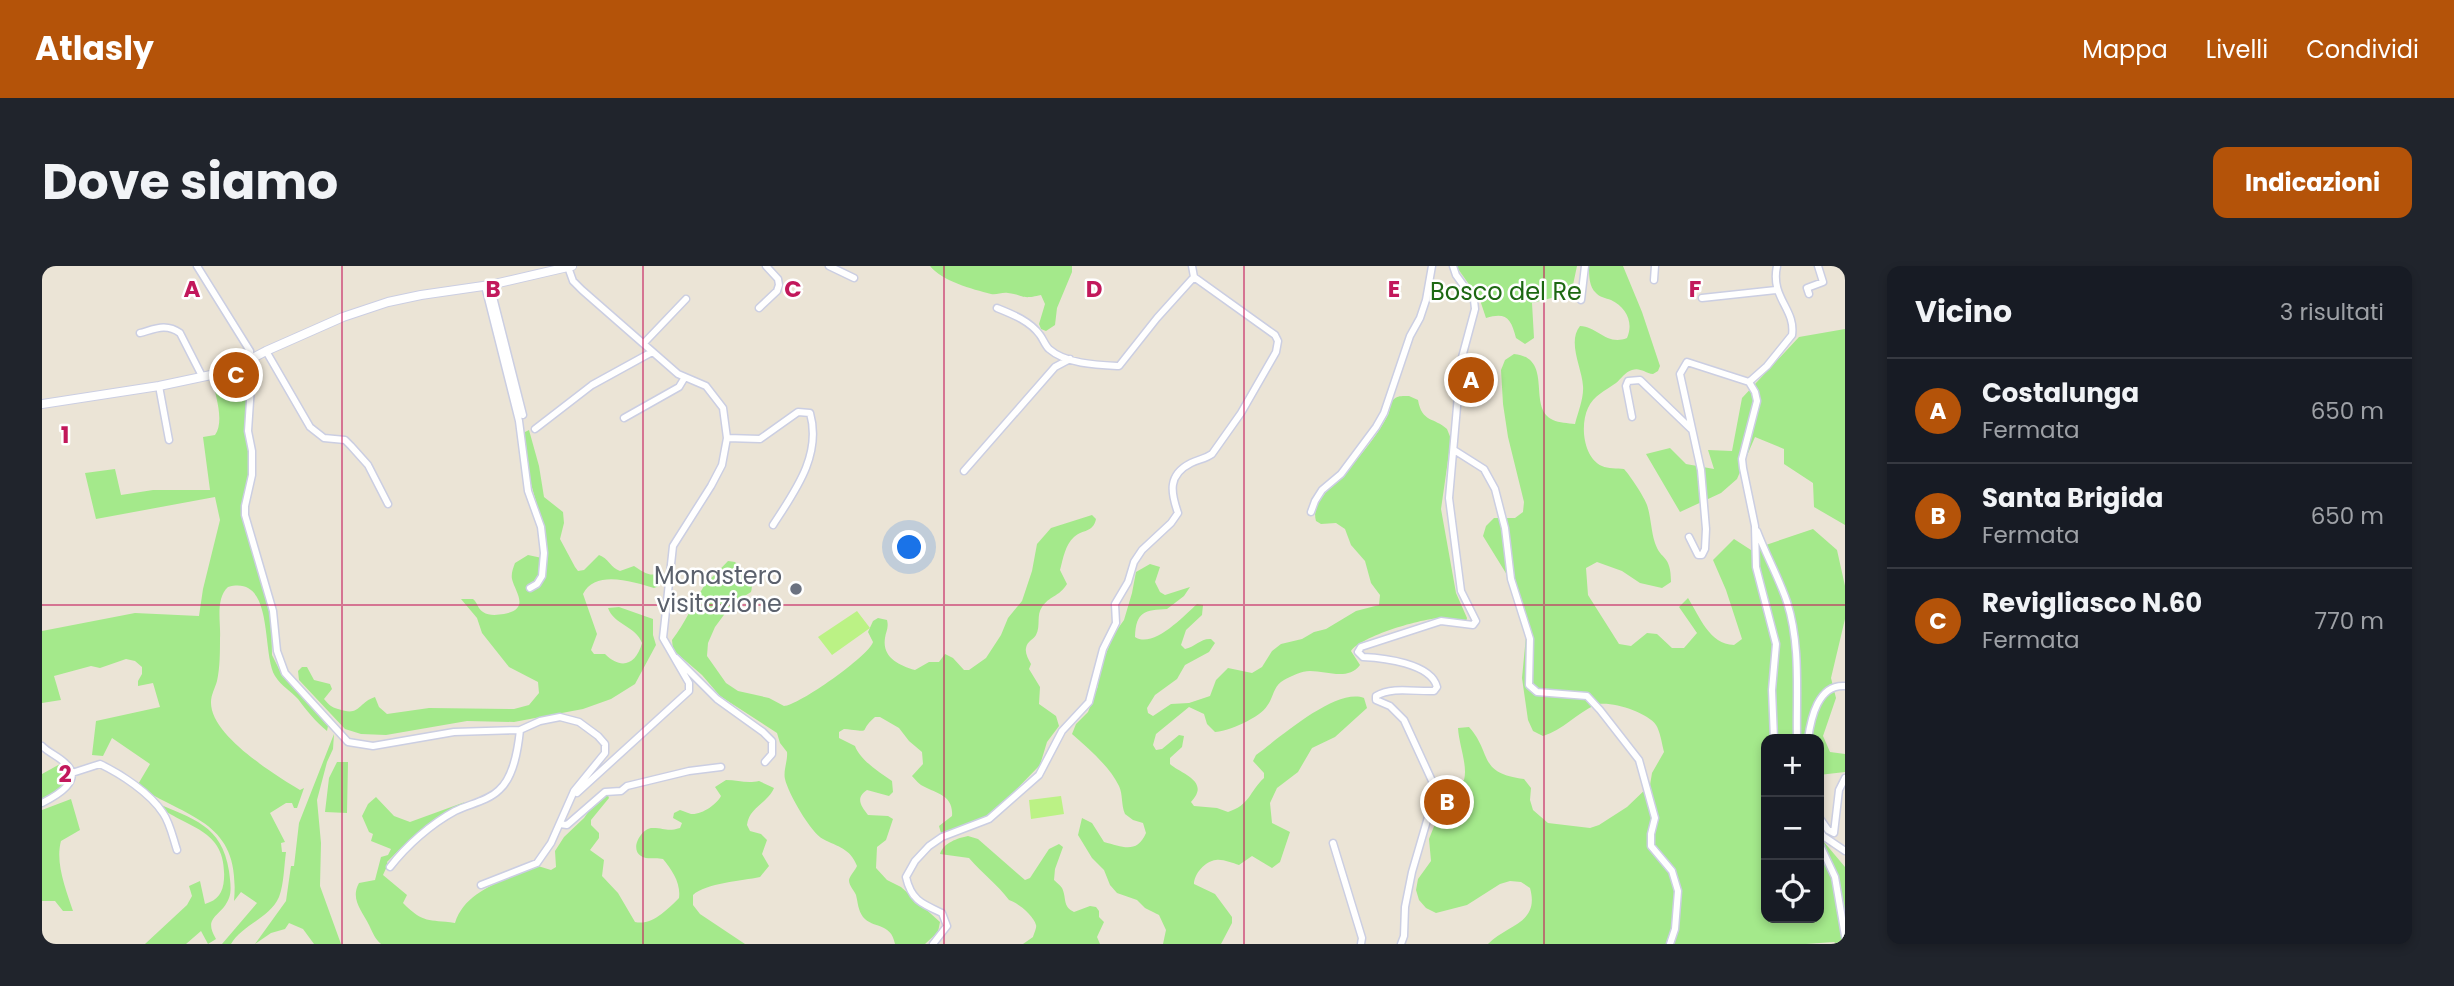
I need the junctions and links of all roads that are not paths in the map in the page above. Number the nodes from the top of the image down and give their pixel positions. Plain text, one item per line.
1 (197, 266) edge
2 (766, 266) edge
3 (829, 266) edge
4 (1192, 266) edge
5 (1432, 266) edge
6 (1453, 266) edge
7 (1585, 266) edge
8 (1655, 266) edge
9 (1777, 266) edge
10 (1818, 266) edge
11 (570, 267) edge
12 (1194, 277) junction
13 (853, 278) dead end
14 (1654, 280) dead end
15 (487, 285) junction
16 (1776, 290) junction
17 (1809, 294) dead end
18 (1702, 298) dead end
19 (686, 299) dead end
20 (1581, 300) dead end
21 (997, 308) dead end
22 (759, 309) dead end
23 (139, 333) dead end
24 (644, 343) junction
25 (266, 351) junction
26 (652, 352) junction
27 (1070, 359) junction
28 (251, 360) junction
29 (202, 376) junction
30 (685, 377) junction
31 (1749, 382) junction
32 (159, 386) junction
33 (42, 404) edge
34 (523, 415) dead end
35 (1632, 417) dead end
36 (624, 418) dead end
37 (535, 429) dead end
38 (1692, 431) junction
39 (727, 438) junction
40 (169, 440) dead end
41 (1454, 450) junction
42 (964, 471) dead end
43 (388, 504) dead end
44 (1311, 512) dead end
45 (773, 525) dead end
46 (1755, 526) junction
47 (1689, 537) dead end
48 (530, 588) dead end
49 (670, 652) junction
50 (1845, 687) edge
51 (520, 730) junction
52 (1774, 734) edge
53 (1797, 734) edge
54 (1809, 734) edge
55 (42, 746) edge
56 (765, 762) dead end
57 (721, 767) dead end
58 (72, 772) junction
59 (1845, 778) edge
60 (571, 799) junction
61 (42, 803) edge
62 (560, 824) junction
63 (1824, 824) edge
64 (1824, 837) edge
65 (1333, 842) dead end
66 (177, 850) dead end
67 (1845, 850) edge
68 (1824, 854) edge
69 (390, 867) dead end
70 (481, 885) dead end
71 (1845, 936) edge
72 (933, 944) edge
73 (1361, 944) edge
74 (1401, 944) edge
75 (1670, 944) edge

1 - 28 street
2 - 22 street
3 - 13 street
4 - 12 street
5 - 44 street
6 - 41 street
7 - 20 street
8 - 14 street
9 - 16 street
10 - 17 street
11 - 15 street
11 - 24 street
12 - 27 street
12 - 72 street
15 - 25 street
15 - 34 street
15 - 48 street
16 - 18 street
16 - 31 street
19 - 24 street
21 - 27 street
23 - 29 street
24 - 26 street
25 - 28 street
25 - 43 street
26 - 30 street
26 - 37 street
27 - 42 street
28 - 29 street
28 - 51 street
29 - 32 street
30 - 36 street
30 - 39 street
31 - 38 street
31 - 46 street
32 - 33 street
32 - 40 street
35 - 38 street
38 - 47 street
39 - 45 street
39 - 49 street
41 - 74 street
41 - 75 street
46 - 52 street
46 - 53 street
49 - 56 street
49 - 60 street
50 - 54 street
51 - 60 street
51 - 69 street
55 - 58 street
57 - 62 street
58 - 61 street
58 - 66 street
59 - 63 street
60 - 62 street
62 - 70 street
64 - 67 street
65 - 73 street
68 - 71 street

